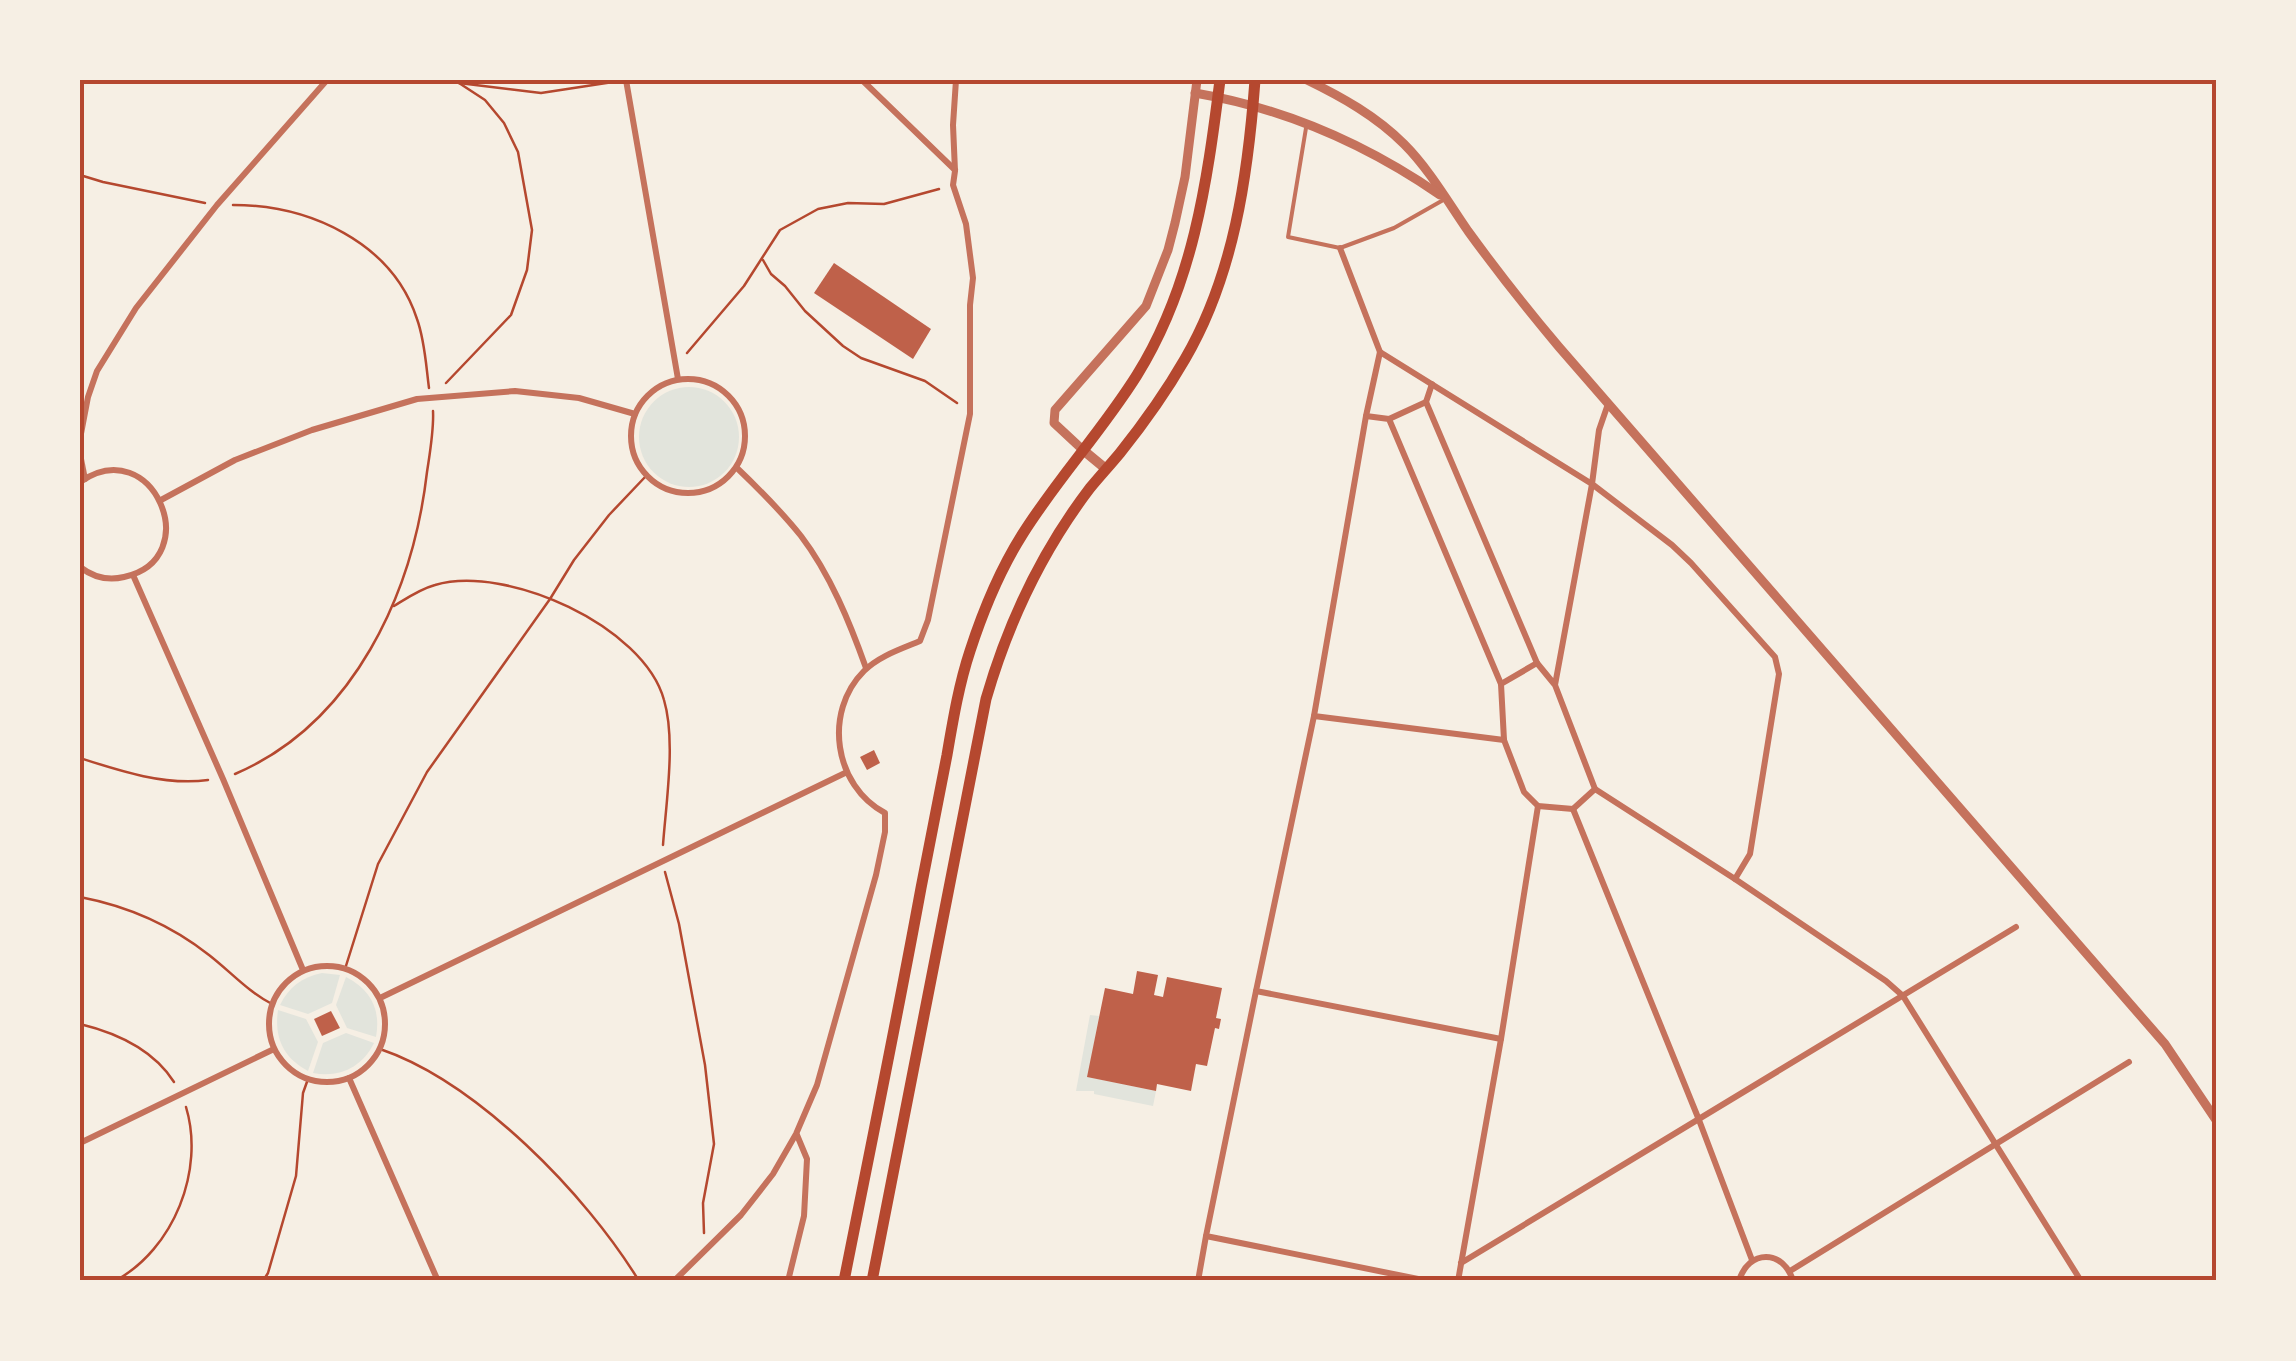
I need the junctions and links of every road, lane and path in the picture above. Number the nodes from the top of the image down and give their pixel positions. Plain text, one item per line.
1 (327, 80) edge
2 (451, 80) edge
3 (626, 80) edge
4 (862, 80) edge
5 (956, 80) edge
6 (1197, 80) edge
7 (1220, 80) edge
8 (1255, 80) edge
9 (1308, 80) edge
10 (459, 83) junction
11 (1195, 93) junction
12 (1218, 97) junction
13 (1254, 105) junction
14 (1307, 124) junction
15 (956, 171) junction
16 (80, 174) edge
17 (954, 184) junction
18 (1445, 199) junction
19 (217, 204) junction
20 (1340, 248) junction
21 (762, 259) junction
22 (1380, 352) junction
23 (676, 366) junction
24 (678, 379) junction
25 (1432, 384) junction
26 (431, 398) junction
27 (1426, 402) junction
28 (1608, 404) junction
29 (635, 414) junction
30 (970, 414) junction
31 (1366, 416) junction
32 (1389, 419) junction
33 (80, 439) edge
34 (1083, 450) junction
35 (80, 454) edge
36 (736, 468) junction
37 (1106, 469) junction
38 (646, 476) junction
39 (82, 480) edge
40 (1592, 484) junction
41 (161, 500) junction
42 (80, 567) edge
43 (134, 575) junction
44 (550, 599) junction
45 (392, 606) junction
46 (1536, 663) junction
47 (866, 668) junction
48 (1501, 684) junction
49 (1555, 684) junction
50 (1314, 716) junction
51 (1504, 740) junction
52 (80, 758) edge
53 (845, 772) junction
54 (223, 778) junction
55 (1596, 789) junction
56 (1538, 806) junction
57 (1572, 809) junction
58 (662, 862) junction
59 (1735, 879) junction
60 (80, 897) edge
61 (2016, 927) dead end
62 (345, 968) junction
63 (304, 970) junction
64 (1256, 991) junction
65 (1903, 996) junction
66 (380, 998) junction
67 (272, 1004) junction
68 (80, 1024) edge
69 (1502, 1039) junction
70 (274, 1049) junction
71 (380, 1049) junction
72 (2129, 1062) dead end
73 (350, 1078) junction
74 (308, 1079) junction
75 (181, 1094) junction
76 (1699, 1120) junction
77 (2216, 1120) edge
78 (796, 1134) junction
79 (80, 1143) edge
80 (1995, 1144) junction
81 (1206, 1236) junction
82 (704, 1253) junction
83 (1752, 1260) junction
84 (1461, 1264) junction
85 (1790, 1271) junction
86 (116, 1281) edge
87 (263, 1281) edge
88 (438, 1281) edge
89 (639, 1281) edge
90 (674, 1281) edge
91 (788, 1281) edge
92 (844, 1281) edge
93 (872, 1281) edge
94 (1198, 1281) edge
95 (1428, 1281) edge
96 (1458, 1281) edge
97 (1738, 1281) edge
98 (1793, 1281) edge
99 (2082, 1281) edge

1 - 19 street
2 - 10 path
3 - 10 path
3 - 23 street
4 - 15 street
5 - 15 street
6 - 11 street
7 - 12 main road
8 - 13 main road
9 - 18 street
10 - 26 path
11 - 12 street
11 - 34 street
12 - 13 street
12 - 34 main road
13 - 14 street
13 - 37 main road
14 - 18 street
14 - 20 lane
15 - 17 street
16 - 19 path
17 - 21 path
17 - 30 street
18 - 20 lane
18 - 28 street
19 - 26 path
19 - 33 street
20 - 22 street
21 - 23 path
21 - 30 path
22 - 25 street
22 - 31 street
23 - 24 street
24 - 29 street
24 - 36 street
25 - 27 street
25 - 40 street
26 - 29 street
26 - 41 street
26 - 45 path
27 - 32 street
27 - 46 street
28 - 40 street
28 - 77 street
29 - 38 street
30 - 47 street
31 - 32 street
31 - 50 street
32 - 48 street
34 - 37 street
34 - 92 main road
35 - 39 street
36 - 38 street
36 - 47 street
37 - 93 main road
38 - 44 path
39 - 41 street
40 - 49 street
40 - 59 street
41 - 43 street
42 - 43 street
43 - 54 street
44 - 45 path
44 - 58 path
44 - 62 path
45 - 54 path
46 - 48 street
46 - 49 street
47 - 53 street
48 - 51 street
49 - 55 street
50 - 51 street
50 - 64 street
51 - 56 street
52 - 54 path
53 - 58 street
53 - 78 street
54 - 63 street
55 - 57 street
55 - 59 street
56 - 57 street
56 - 69 street
57 - 76 street
58 - 66 street
58 - 82 path
59 - 65 street
60 - 67 path
61 - 65 street
62 - 63 street
62 - 66 street
63 - 67 street
64 - 69 street
64 - 81 street
65 - 76 street
65 - 80 street
66 - 71 street
67 - 70 street
68 - 75 path
69 - 84 street
70 - 74 street
70 - 75 street
71 - 73 street
71 - 89 path
72 - 80 street
73 - 74 street
73 - 88 street
74 - 87 path
75 - 79 street
75 - 86 path
76 - 83 street
76 - 84 street
78 - 82 street
78 - 91 street
80 - 85 street
80 - 99 street
81 - 94 street
81 - 95 street
82 - 90 street
83 - 85 street
83 - 97 street
84 - 96 street
85 - 98 street

